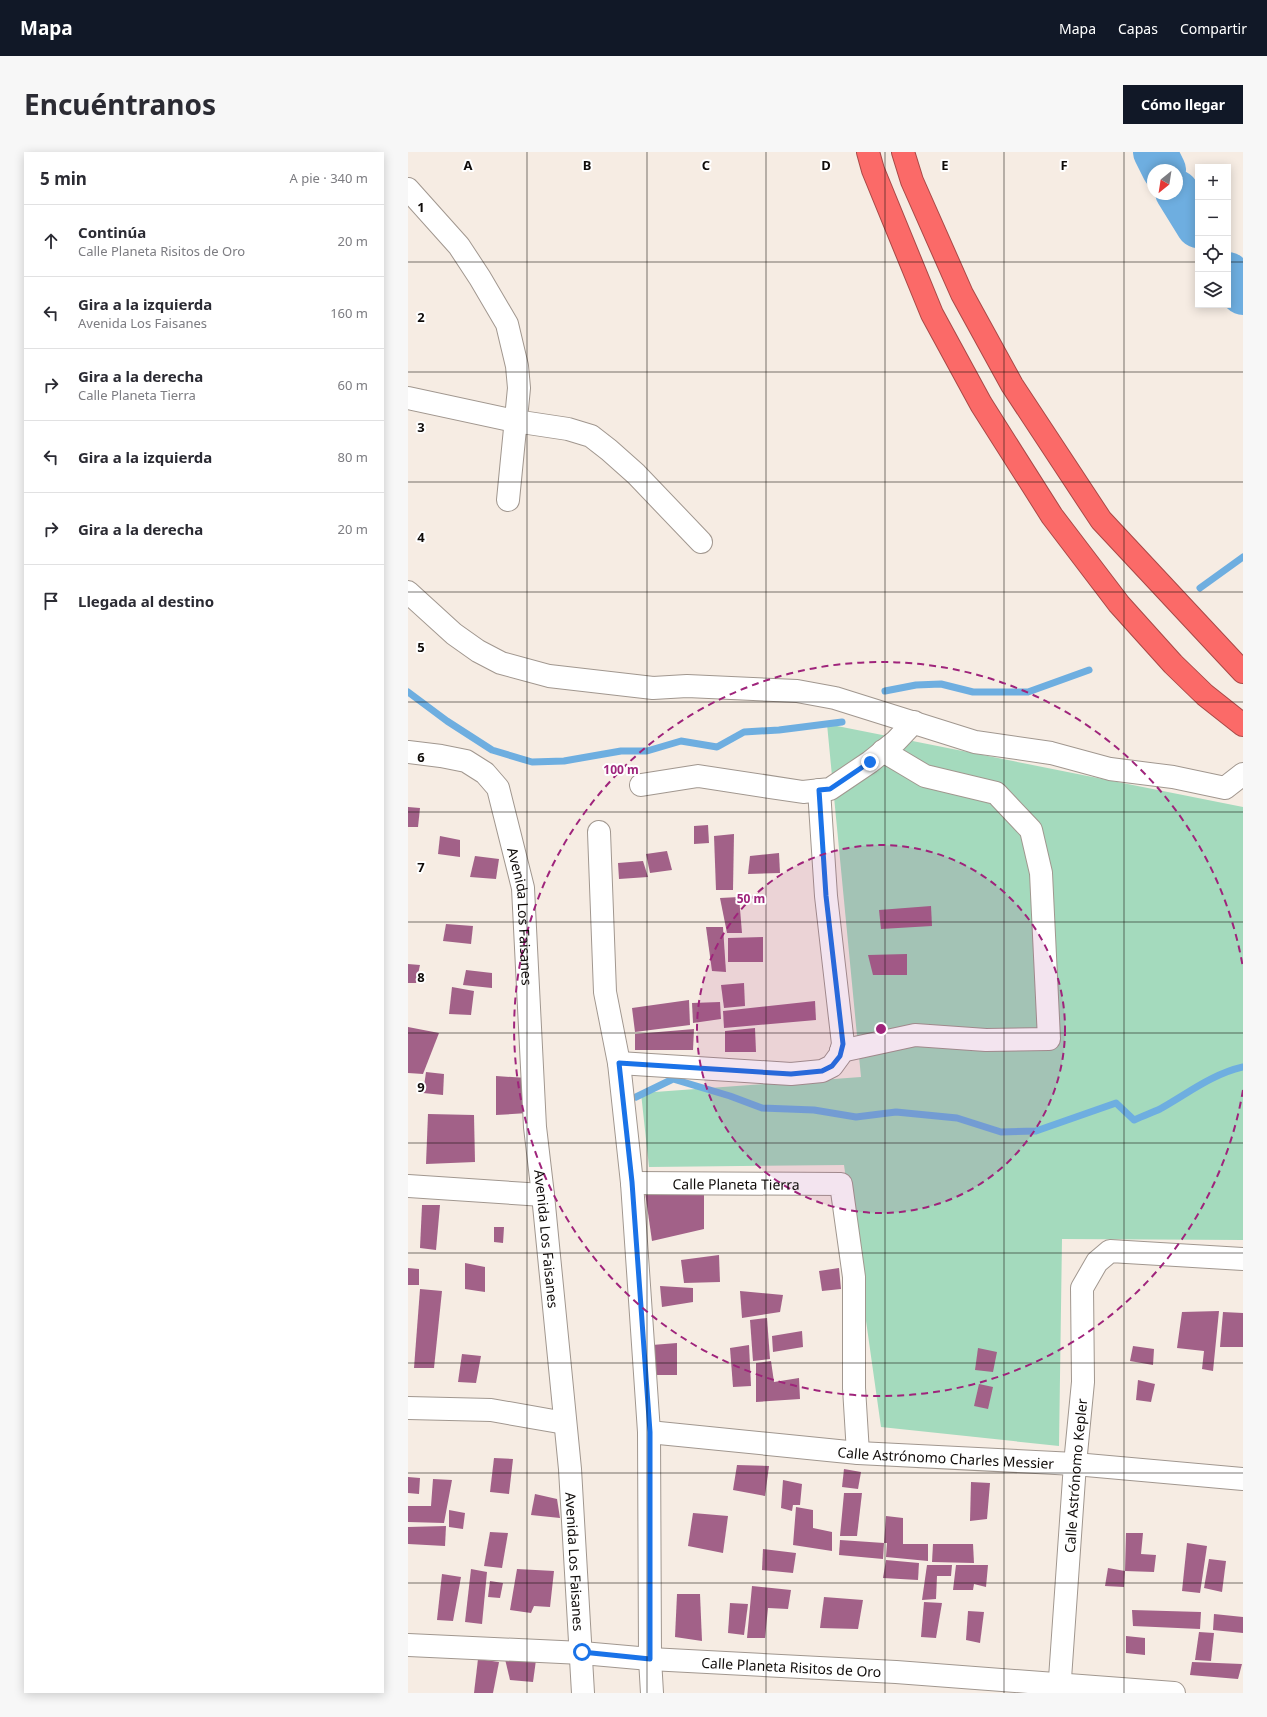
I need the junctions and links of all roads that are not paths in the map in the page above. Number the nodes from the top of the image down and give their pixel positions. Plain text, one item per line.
1 (868, 152) edge
2 (903, 152) edge
3 (408, 189) edge
4 (408, 398) edge
5 (515, 422) junction
6 (508, 500) dead end
7 (701, 542) dead end
8 (408, 592) edge
9 (1241, 667) edge
10 (914, 722) junction
11 (1243, 726) edge
12 (883, 751) junction
13 (408, 752) edge
14 (1243, 774) edge
15 (641, 785) dead end
16 (819, 790) junction
17 (599, 832) dead end
18 (841, 1051) junction
19 (619, 1063) junction
20 (632, 1182) junction
21 (408, 1186) edge
22 (543, 1195) junction
23 (1243, 1259) edge
24 (408, 1408) edge
25 (565, 1423) junction
26 (650, 1432) junction
27 (858, 1453) junction
28 (1075, 1464) junction
29 (1243, 1478) edge
30 (408, 1645) edge
31 (582, 1652) junction
32 (650, 1659) junction
33 (1059, 1689) edge
34 (583, 1693) edge
35 (652, 1693) edge
36 (1174, 1693) edge

1 - 11 highway
2 - 9 highway
3 - 5 street
4 - 5 street
5 - 6 street
5 - 7 street
8 - 10 street
10 - 12 street
10 - 14 street
12 - 16 street
12 - 18 street
13 - 22 street, Avenida Los Faisanes
15 - 16 street
16 - 18 street
17 - 19 street
18 - 19 street
19 - 20 street
20 - 26 street
20 - 27 street, Calle Planeta Tierra
21 - 22 street
22 - 25 street, Avenida Los Faisanes
23 - 28 street, Calle Astrónomo Kepler
24 - 25 street
25 - 31 street, Avenida Los Faisanes
26 - 27 street, Calle Astrónomo Charles Messier
26 - 32 street
27 - 28 street, Calle Astrónomo Charles Messier
28 - 29 street, Calle Astrónomo Charles Messier
28 - 33 street, Calle Astrónomo Kepler
30 - 31 street, Calle Planeta Risitos de Oro
31 - 32 street, Calle Planeta Risitos de Oro
31 - 34 street, Avenida Los Faisanes
32 - 33 street, Calle Planeta Risitos de Oro
32 - 35 street
33 - 36 street, Calle Planeta Risitos de Oro

